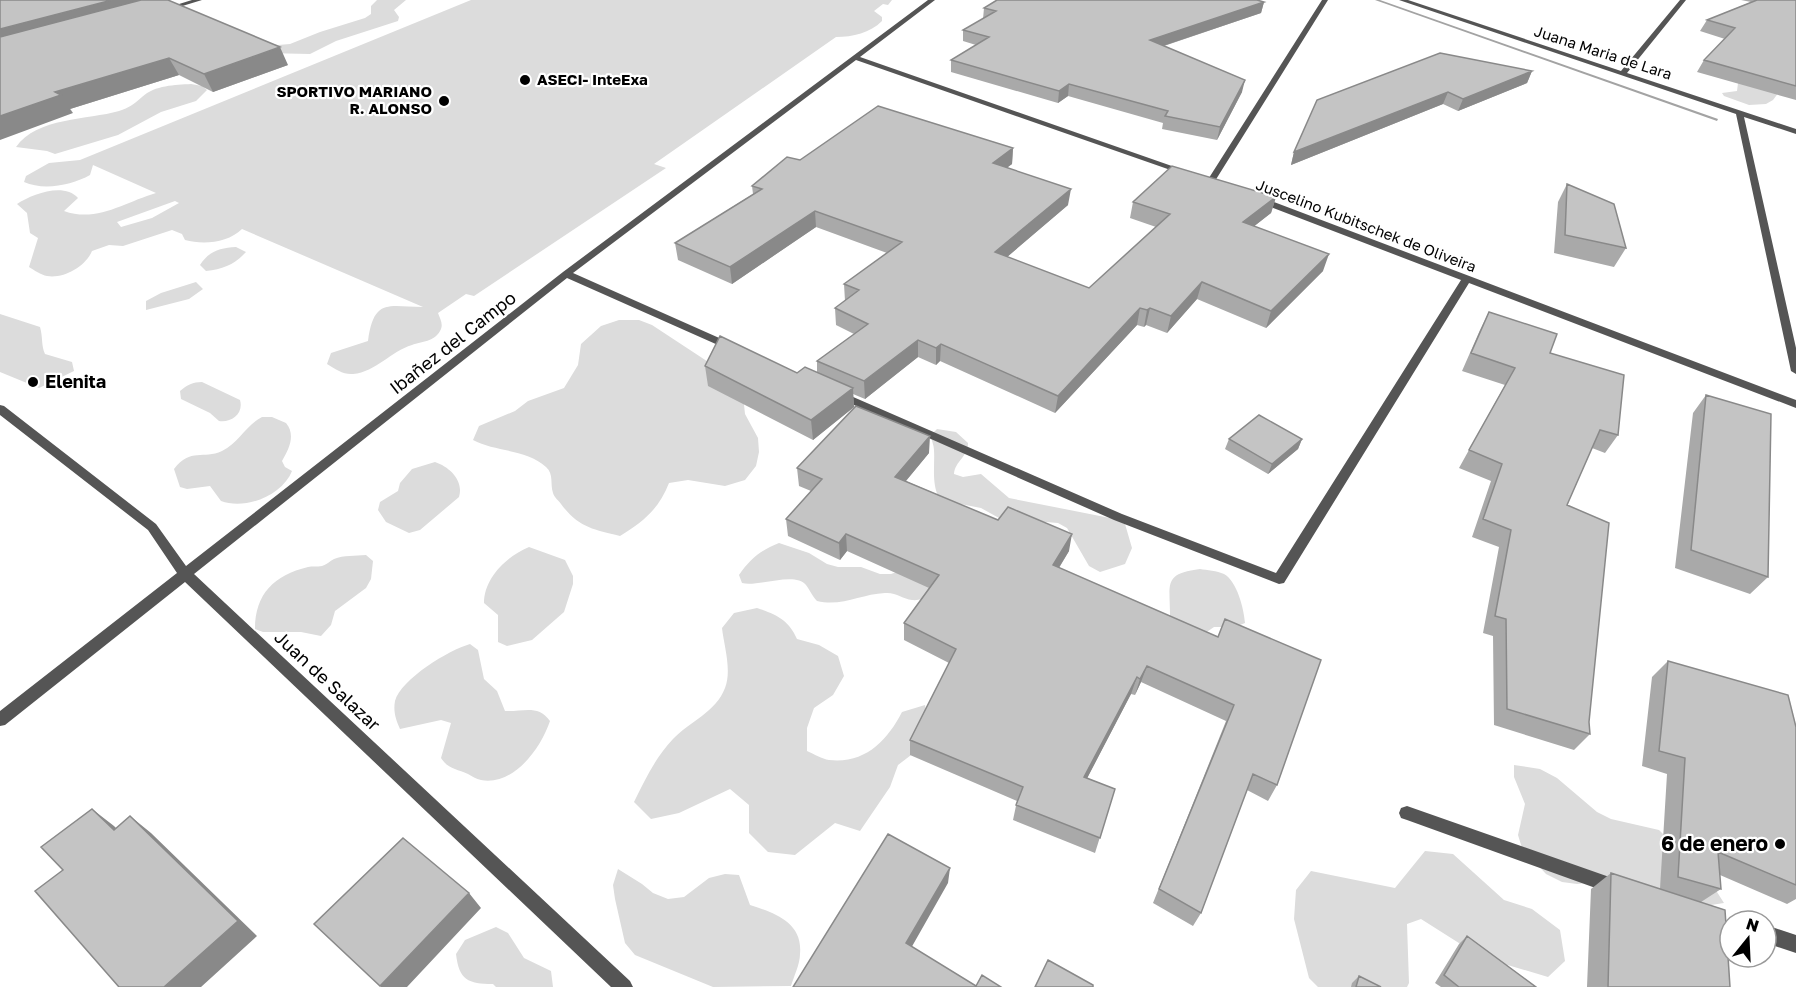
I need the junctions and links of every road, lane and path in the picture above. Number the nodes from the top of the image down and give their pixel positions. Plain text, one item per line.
1 (199, 0) edge
2 (932, 0) edge
3 (1325, 0) edge
4 (1402, 0) edge
5 (1683, 0) edge
6 (160, 8) edge
7 (855, 58) junction
8 (1622, 74) junction
9 (1739, 112) junction
10 (1796, 132) edge
11 (1211, 181) junction
12 (1222, 185) edge
13 (1245, 194) edge
14 (566, 274) junction
15 (1466, 279) junction
16 (739, 351) edge
17 (1796, 371) edge
18 (826, 389) edge
19 (1796, 404) edge
20 (0, 409) edge
21 (185, 574) junction
22 (0, 720) edge
23 (1407, 813) dead end
24 (1633, 892) edge
25 (1778, 938) edge
26 (1796, 944) edge
27 (624, 987) edge

1 - 6 street
2 - 7 street, Ibañez del Campo
3 - 11 street
4 - 8 street, Juana Maria de Lara
5 - 8 street
7 - 11 street
7 - 14 street, Ibañez del Campo
8 - 9 street, Juana Maria de Lara
9 - 10 street, Juana Maria de Lara
9 - 17 street
11 - 12 street
13 - 15 street, Juscelino Kubitschek de Oliveira
14 - 16 street
14 - 21 street, Ibañez del Campo
15 - 18 street
15 - 19 street, Juscelino Kubitschek de Oliveira
20 - 21 street, Juan de Salazar
21 - 22 street, Ibañez del Campo
21 - 27 street, Juan de Salazar
23 - 24 street
25 - 26 street

